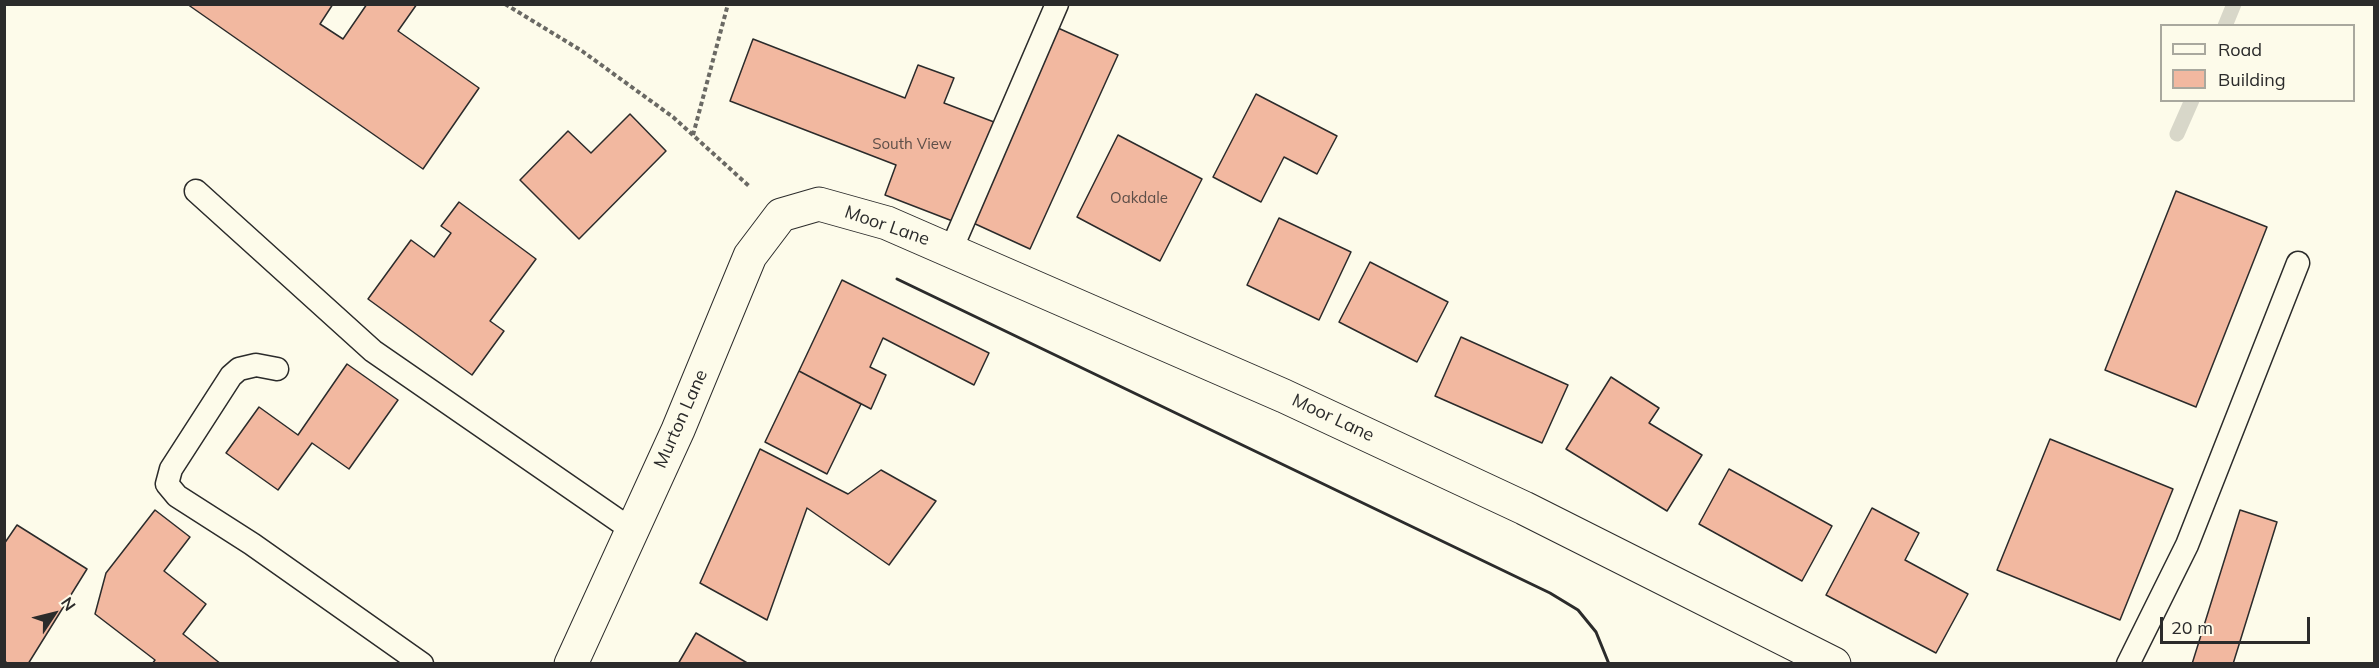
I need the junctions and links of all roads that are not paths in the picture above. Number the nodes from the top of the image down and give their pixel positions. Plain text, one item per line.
1 (1057, 4) edge
2 (196, 191) dead end
3 (781, 215) joint
4 (951, 250) junction
5 (2298, 263) dead end
6 (277, 369) dead end
7 (632, 530) junction
8 (422, 663) edge
9 (571, 663) edge
10 (1834, 663) edge
11 (2128, 663) edge

1 - 4 lane
2 - 7 lane
3 - 4 street, Moor Lane
3 - 7 street, Murton Lane
4 - 10 street, Moor Lane
5 - 11 lane
6 - 8 lane
7 - 9 street, Murton Lane

